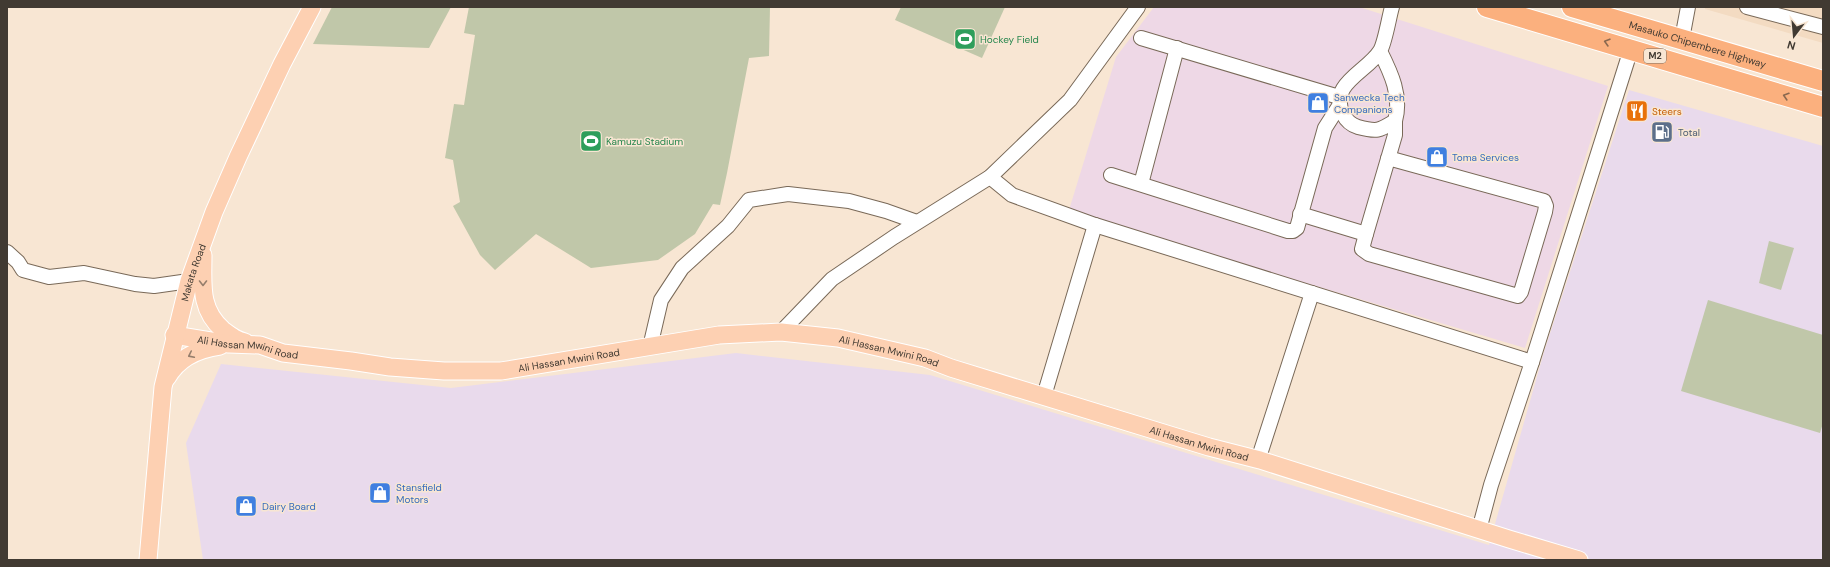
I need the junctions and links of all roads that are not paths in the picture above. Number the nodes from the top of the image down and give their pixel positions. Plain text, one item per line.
1 (312, 7) edge
2 (1138, 7) edge
3 (1392, 7) edge
4 (1487, 7) edge
5 (1572, 7) edge
6 (1688, 7) edge
7 (1747, 7) edge
8 (1823, 27) edge
9 (1141, 38) dead end
10 (1682, 39) junction
11 (1177, 48) junction
12 (1631, 49) junction
13 (1380, 51) junction
14 (1823, 81) edge
15 (1339, 102) junction
16 (1823, 107) edge
17 (1395, 121) junction
18 (1388, 158) junction
19 (1111, 175) dead end
20 (990, 177) junction
21 (1141, 184) junction
22 (1300, 214) junction
23 (917, 222) junction
24 (1095, 225) junction
25 (1366, 234) junction
26 (202, 244) junction
27 (7, 252) edge
28 (189, 281) junction
29 (1312, 293) junction
30 (781, 332) junction
31 (174, 335) junction
32 (228, 344) junction
33 (260, 345) junction
34 (650, 347) junction
35 (1532, 362) junction
36 (163, 387) junction
37 (1044, 396) junction
38 (1260, 460) junction
39 (1478, 530) junction
40 (148, 560) edge
41 (1580, 560) edge

1 - 26 main road, Makata Road
2 - 20 street
3 - 13 street
12 -> 4 highway, M2
5 - 10 highway, Masauko Chipembere Highway / M2
6 - 10 street
7 - 8 street
9 - 11 street
10 - 14 highway, Masauko Chipembere Highway / M2
11 - 15 street
11 - 21 street
16 -> 12 highway, M2
12 - 35 street
13 - 15 street
13 - 17 street
15 - 17 street
15 - 22 street
17 - 18 street
18 - 25 street
18 - 25 street
19 - 21 street
20 - 23 street
20 - 24 street
21 - 22 street
22 - 25 street
23 - 30 street
23 - 34 street
24 - 29 street
24 - 37 street
26 - 28 main road, Makata Road
26 -> 33 main road
27 - 28 street
28 - 31 main road, Makata Road
29 - 35 street
29 - 38 street
30 - 34 main road, Ali Hassan Mwini Road
30 - 37 main road, Ali Hassan Mwini Road
31 - 32 main road, Ali Hassan Mwini Road
31 - 36 main road, Makata Road
32 - 33 main road, Ali Hassan Mwini Road
32 -> 36 main road
33 - 34 main road, Ali Hassan Mwini Road
35 - 39 street
36 - 40 main road, Makata Road
37 - 38 main road, Ali Hassan Mwini Road
38 - 39 main road, Ali Hassan Mwini Road
39 - 41 main road, Ali Hassan Mwini Road

